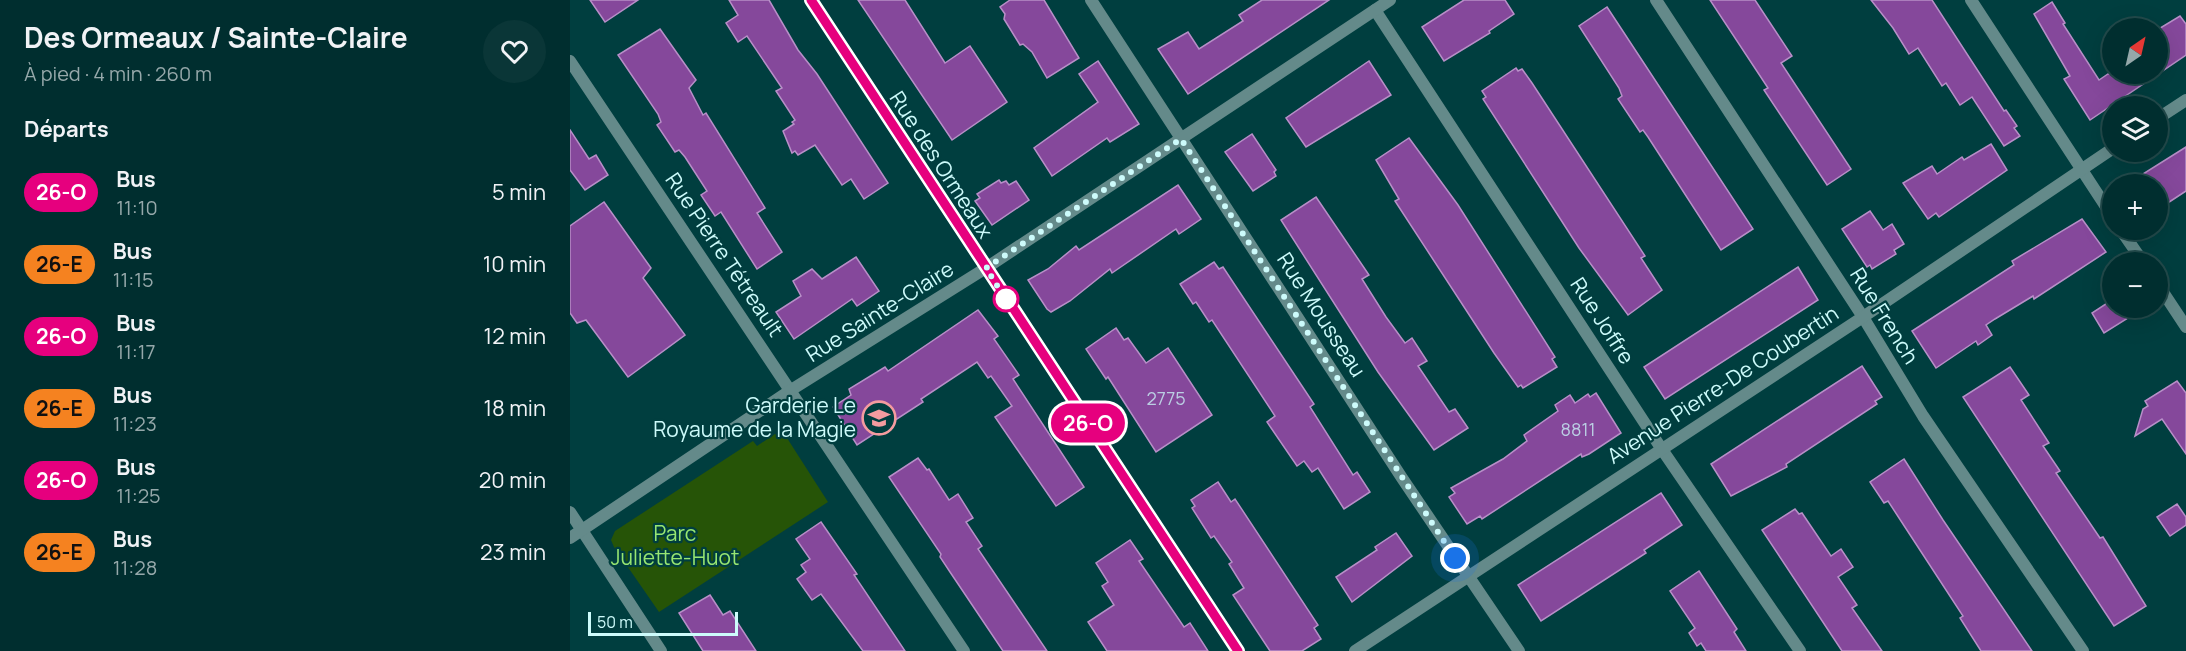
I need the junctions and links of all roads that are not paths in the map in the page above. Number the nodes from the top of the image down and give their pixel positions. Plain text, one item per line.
1 (811, 0) edge
2 (1090, 0) edge
3 (1390, 0) edge
4 (1656, 0) edge
5 (1971, 0) edge
6 (1375, 10) junction
7 (570, 61) edge
8 (2186, 100) edge
9 (2168, 112) edge
10 (1181, 139) junction
11 (2102, 156) edge
12 (2081, 170) junction
13 (2102, 201) edge
14 (986, 268) junction
15 (2168, 300) edge
16 (1863, 317) junction
17 (2186, 327) edge
18 (791, 390) junction
19 (1661, 448) junction
20 (570, 512) edge
21 (582, 530) junction
22 (570, 538) edge
23 (1468, 578) junction
24 (661, 651) edge
25 (964, 651) edge
26 (1238, 651) edge
27 (1355, 651) edge
28 (1518, 651) edge
29 (1800, 651) edge
30 (2083, 651) edge

1 - 14 street, Rue des Ormeaux
2 - 10 street, Rue Mousseau
3 - 6 street, Rue Sainte-Claire
4 - 16 street, Rue French
5 - 12 street
6 - 10 street, Rue Sainte-Claire
6 - 19 street, Rue Joffre
7 - 18 street, Rue Pierre Tétreault
8 - 9 street
10 - 14 street, Rue Sainte-Claire
10 - 23 street, Rue Mousseau
11 - 12 street, Avenue Pierre-De Coubertin
12 - 13 street
12 - 16 street, Avenue Pierre-De Coubertin
14 - 18 street, Rue Sainte-Claire
14 - 26 street, Rue des Ormeaux
15 - 17 street
16 - 19 street, Avenue Pierre-De Coubertin
16 - 30 street, Rue French
18 - 21 street, Rue Sainte-Claire
18 - 25 street, Rue Pierre Tétreault
19 - 23 street, Avenue Pierre-De Coubertin
19 - 29 street, Rue Joffre
20 - 21 street
21 - 22 street, Rue Sainte-Claire
21 - 24 street
23 - 27 street, Avenue Pierre-De Coubertin
23 - 28 street, Rue Mousseau

